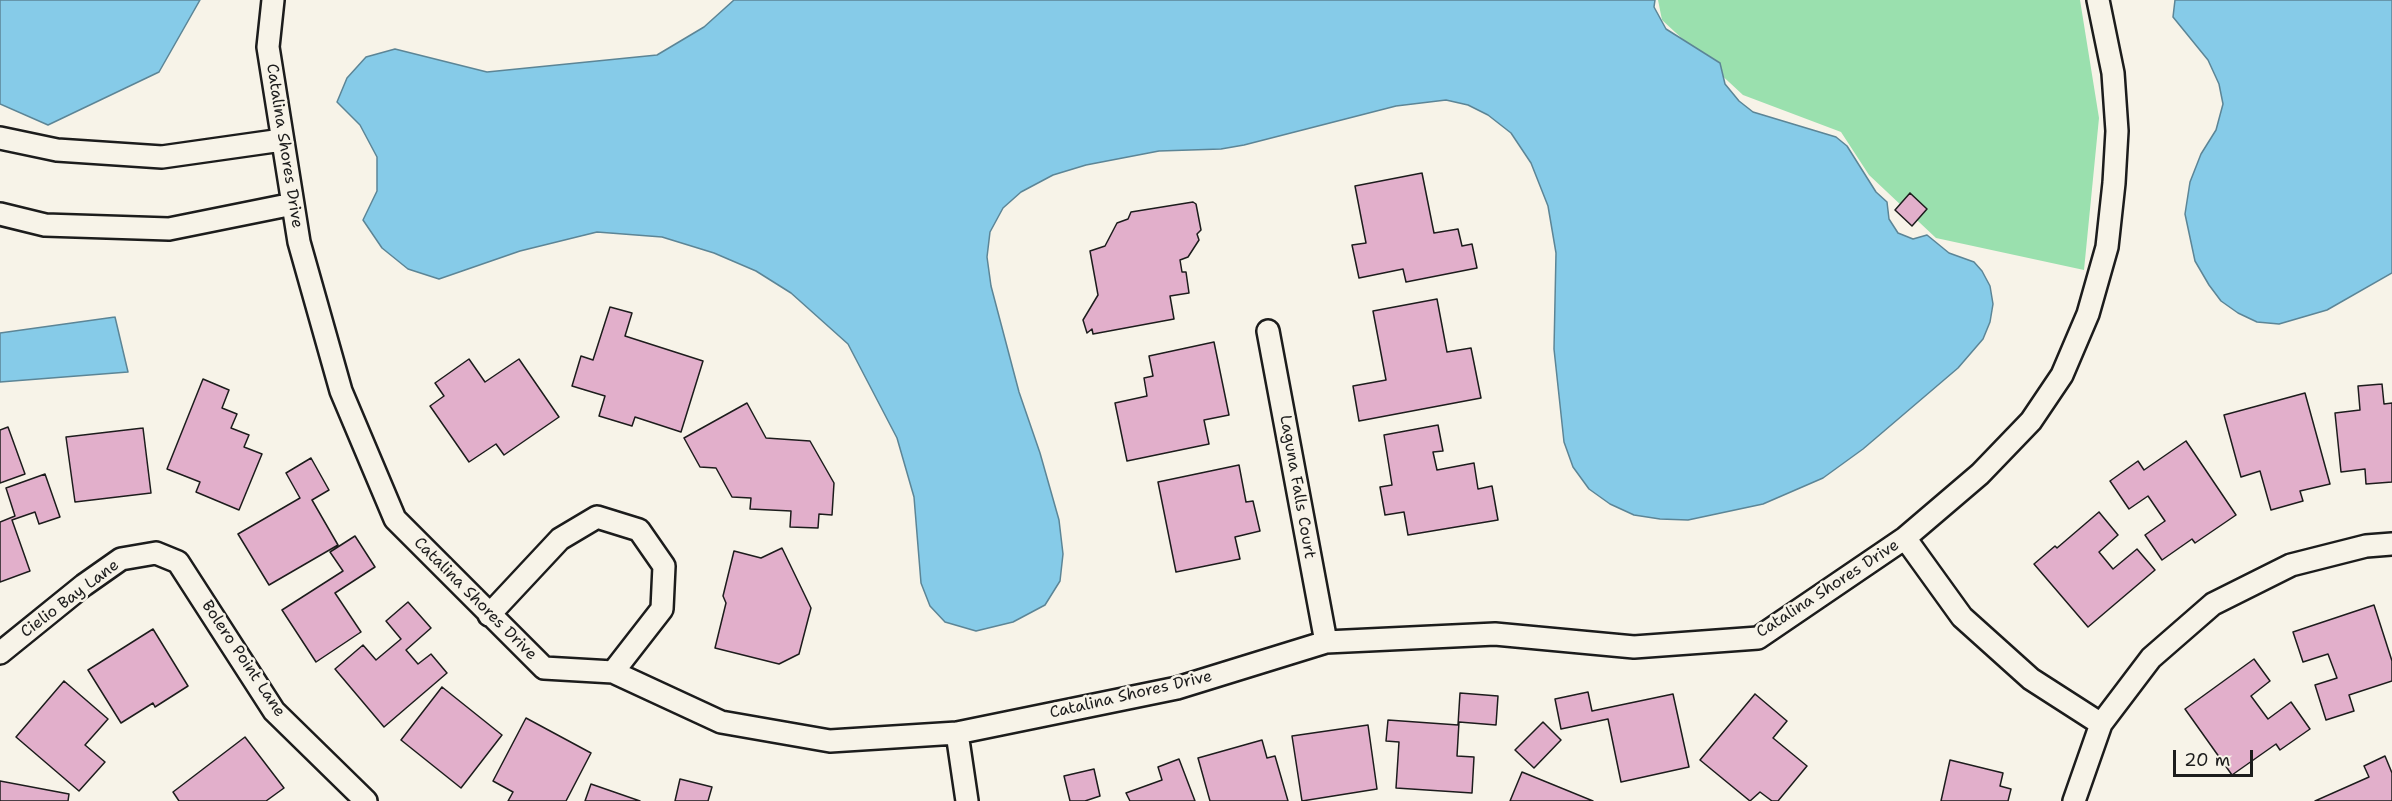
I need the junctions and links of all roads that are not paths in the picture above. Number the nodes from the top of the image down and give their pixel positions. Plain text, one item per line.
1 (273, 0) edge
2 (2098, 0) edge
3 (0, 138) edge
4 (282, 140) junction
5 (293, 204) junction
6 (0, 214) edge
7 (1268, 331) dead end
8 (1905, 538) junction
9 (2392, 544) edge
10 (178, 562) joint
11 (489, 615) junction
12 (1326, 642) junction
13 (0, 653) edge
14 (613, 672) junction
15 (2101, 724) junction
16 (957, 733) junction
17 (366, 801) edge
18 (967, 801) edge
19 (2074, 801) edge

1 - 4 street, Catalina Shores Drive
2 - 8 street, Catalina Shores Drive
3 - 4 street
4 - 5 street, Catalina Shores Drive
5 - 6 street
5 - 11 street, Catalina Shores Drive
7 - 12 street, Laguna Falls Court
8 - 12 street, Catalina Shores Drive
8 - 15 street
9 - 15 street
10 - 13 street, Cielio Bay Lane
10 - 17 street, Bolero Point Lane
11 - 14 street, Catalina Shores Drive
11 - 14 street
12 - 16 street, Catalina Shores Drive
14 - 16 street, Catalina Shores Drive
15 - 19 street
16 - 18 street

